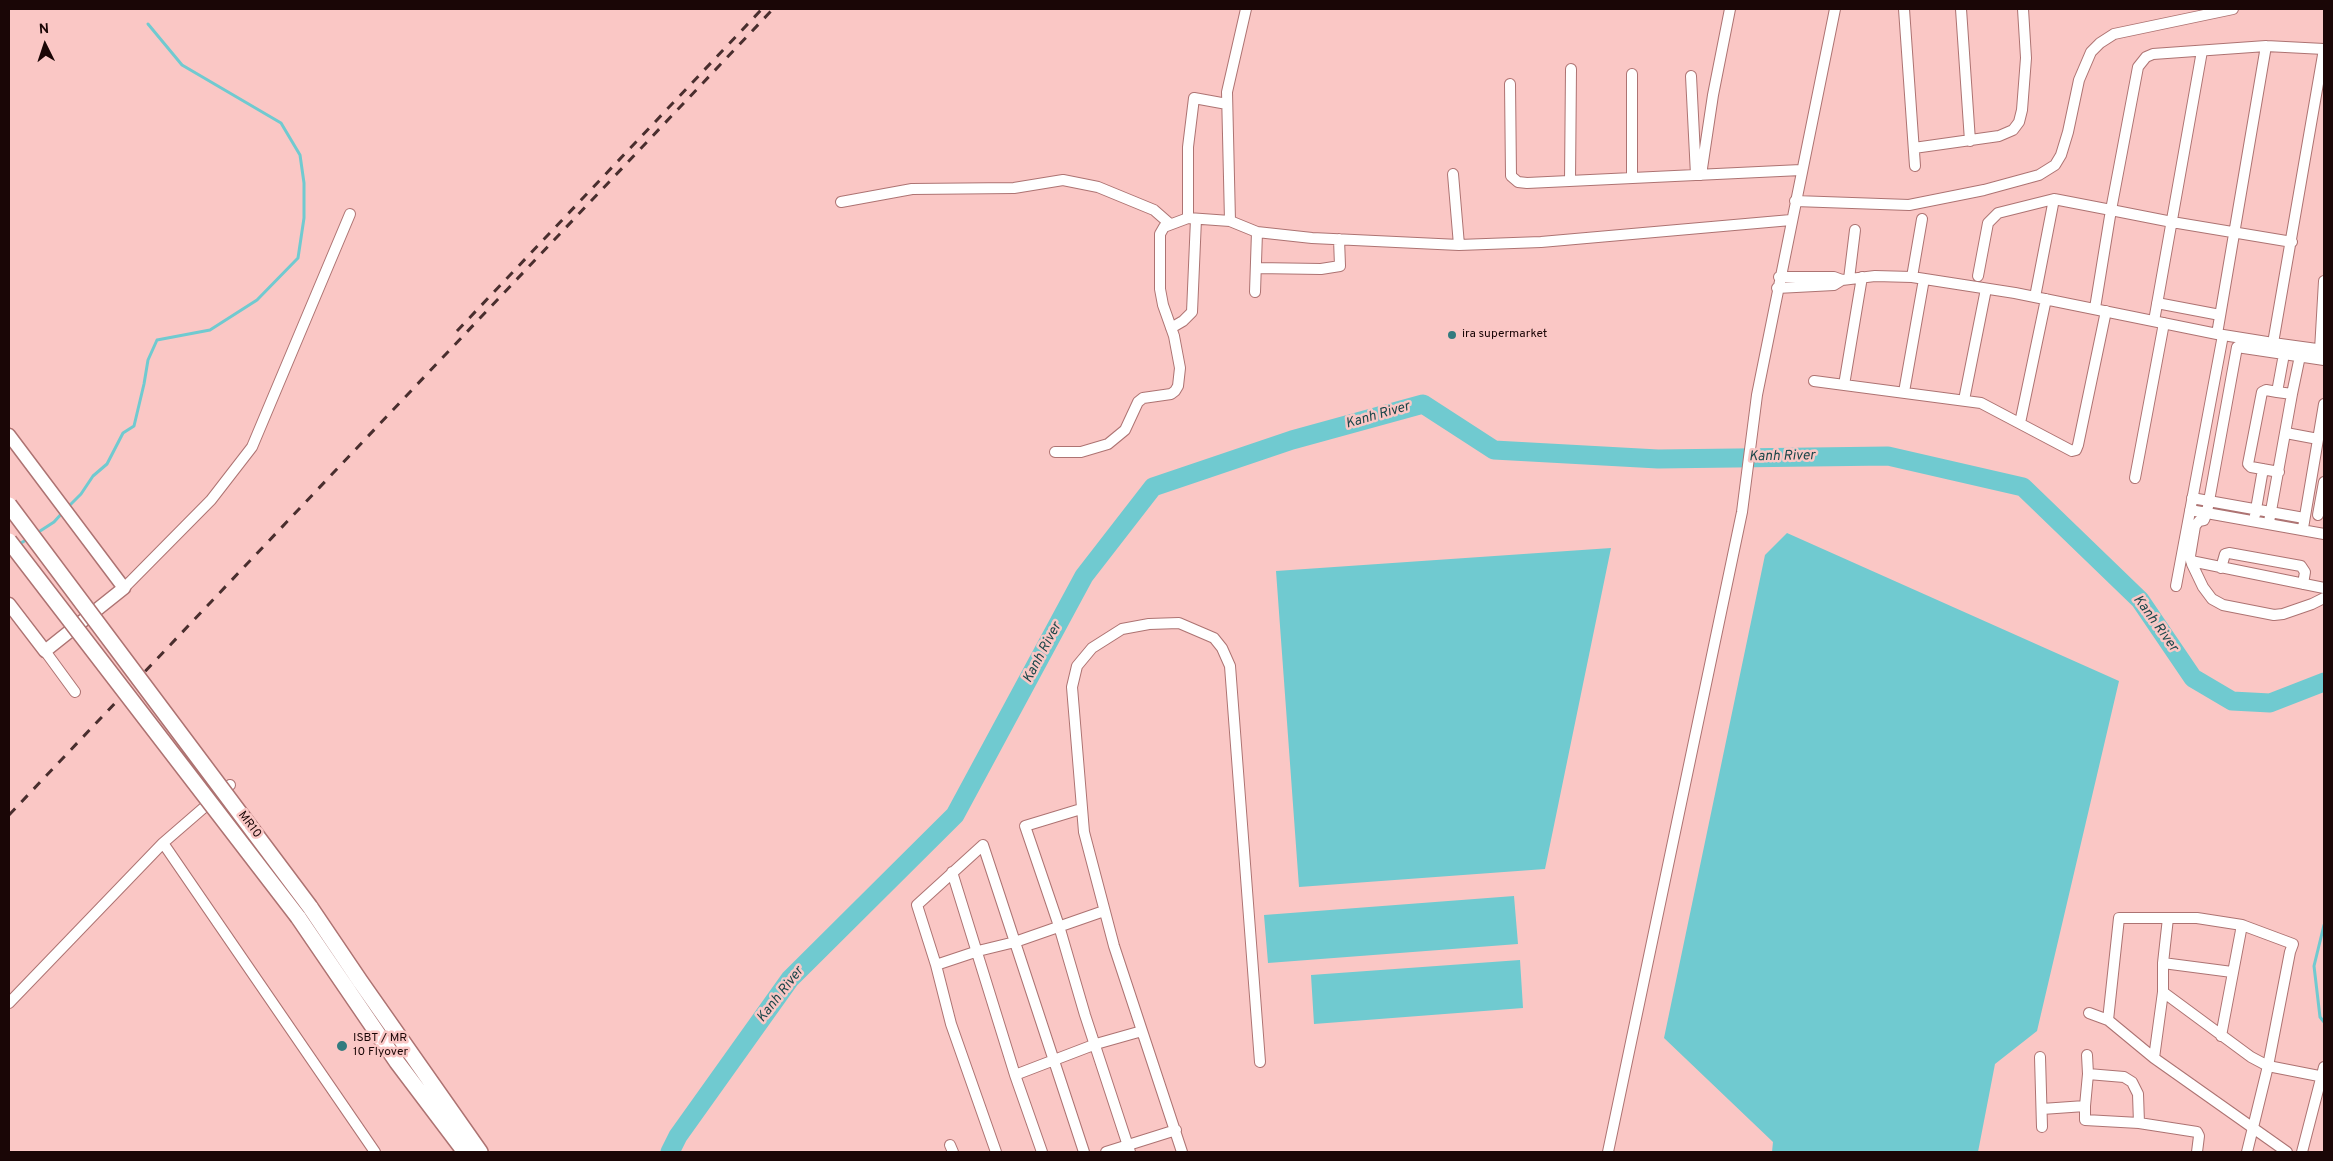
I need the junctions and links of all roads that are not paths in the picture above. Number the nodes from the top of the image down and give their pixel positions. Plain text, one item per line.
1 (1246, 9) edge
2 (1730, 9) edge
3 (1835, 9) edge
4 (1904, 9) edge
5 (1962, 9) edge
6 (2023, 9) edge
7 (2232, 9) edge
8 (2266, 46) junction
9 (2324, 49) edge
10 (2202, 51) junction
11 (1570, 69) dead end
12 (1632, 74) dead end
13 (1691, 76) dead end
14 (1510, 84) dead end
15 (1227, 104) junction
16 (1970, 141) junction
17 (1914, 148) junction
18 (1915, 166) dead end
19 (1801, 170) junction
20 (1453, 174) dead end
21 (1698, 175) junction
22 (1632, 178) junction
23 (1570, 181) junction
24 (2054, 199) junction
25 (1795, 201) junction
26 (841, 202) dead end
27 (2111, 210) junction
28 (350, 214) dead end
29 (1192, 219) junction
30 (1922, 219) dead end
31 (1791, 220) junction
32 (1230, 221) junction
33 (2172, 222) junction
34 (1170, 224) junction
35 (1855, 230) dead end
36 (1257, 232) junction
37 (2234, 233) junction
38 (1339, 239) junction
39 (2292, 242) junction
40 (1459, 245) junction
41 (1256, 268) junction
42 (1978, 276) dead end
43 (1862, 277) junction
44 (1912, 277) junction
45 (1845, 279) junction
46 (1924, 279) junction
47 (2324, 281) edge
48 (1778, 283) junction
49 (1986, 289) junction
50 (1256, 292) dead end
51 (2035, 297) junction
52 (2046, 299) junction
53 (2157, 303) junction
54 (2095, 308) junction
55 (2106, 311) junction
56 (2220, 315) junction
57 (2159, 322) junction
58 (1171, 328) junction
59 (2220, 334) junction
60 (2273, 343) junction
61 (2322, 350) edge
62 (2284, 354) junction
63 (2300, 356) junction
64 (2324, 360) edge
65 (1814, 381) dead end
66 (1844, 385) junction
67 (1904, 392) junction
68 (2277, 392) junction
69 (2292, 394) junction
70 (1964, 400) junction
71 (2324, 404) edge
72 (2020, 423) junction
73 (2322, 426) edge
74 (2286, 433) junction
75 (9, 435) edge
76 (2318, 439) junction
77 (1055, 452) dead end
78 (2264, 469) junction
79 (2279, 472) junction
80 (2313, 473) junction
81 (2324, 475) edge
82 (2135, 478) dead end
83 (2324, 482) edge
84 (2192, 498) junction
85 (2209, 501) junction
86 (9, 505) edge
87 (2256, 508) junction
88 (2190, 510) junction
89 (2272, 511) junction
90 (2207, 512) junction
91 (2321, 515) edge
92 (2304, 519) junction
93 (2254, 520) junction
94 (2269, 522) junction
95 (2324, 534) edge
96 (9, 541) edge
97 (2191, 562) junction
98 (2221, 568) junction
99 (2303, 584) junction
100 (2176, 586) dead end
101 (124, 588) junction
102 (2324, 588) edge
103 (2324, 598) edge
104 (9, 604) edge
105 (45, 651) junction
106 (75, 692) dead end
107 (230, 785) dead end
108 (1081, 809) junction
109 (163, 843) junction
110 (952, 872) junction
111 (1104, 911) junction
112 (2168, 918) junction
113 (2242, 925) junction
114 (1059, 926) junction
115 (1015, 942) junction
116 (978, 951) junction
117 (2163, 963) junction
118 (936, 965) junction
119 (2232, 972) junction
120 (2163, 992) junction
121 (9, 1003) edge
122 (2089, 1013) dead end
123 (2108, 1020) junction
124 (1142, 1031) junction
125 (2221, 1036) junction
126 (1096, 1044) junction
127 (2087, 1055) dead end
128 (2040, 1057) dead end
129 (2154, 1058) junction
130 (1054, 1059) junction
131 (1260, 1062) dead end
132 (2268, 1066) junction
133 (2324, 1073) edge
134 (2088, 1074) junction
135 (1015, 1075) junction
136 (2085, 1106) junction
137 (2042, 1109) junction
138 (2139, 1123) junction
139 (2042, 1127) dead end
140 (2253, 1129) junction
141 (1176, 1130) junction
142 (1129, 1149) edge
143 (374, 1152) edge
144 (465, 1152) edge
145 (480, 1152) edge
146 (996, 1152) edge
147 (1042, 1152) edge
148 (1084, 1152) edge
149 (1106, 1152) edge
150 (1182, 1152) edge
151 (1608, 1152) edge
152 (2197, 1152) edge
153 (2247, 1152) edge
154 (2287, 1152) edge
155 (2302, 1152) edge

1 - 15 street
2 - 21 street
3 - 19 street
4 - 17 street
5 - 16 street
6 - 16 street
7 - 25 street
8 - 9 street
8 - 10 street
8 - 37 street
9 - 39 street
10 - 27 street
10 - 33 street
11 - 23 street
12 - 22 street
13 - 21 street
14 - 23 street
15 - 29 street
15 - 32 street
16 - 17 street
17 - 18 street
19 - 21 street
19 - 25 street
20 - 40 street
21 - 22 street
22 - 23 street
24 - 27 street
24 - 42 street
24 - 51 street
25 - 31 street
26 - 34 street
27 - 33 street
27 - 54 street
28 - 101 street
29 - 32 street
29 - 34 street
29 - 58 street
30 - 44 street
31 - 40 street
31 - 48 street
32 - 36 street
33 - 37 street
33 - 53 street
34 - 58 street
35 - 45 street
36 - 38 street
36 - 41 street
37 - 39 street
37 - 56 street
38 - 40 street
38 - 41 street
39 - 60 street
41 - 50 street
43 - 44 street
43 - 45 street
43 - 66 street
44 - 46 street
45 - 48 street
46 - 49 street
46 - 67 street
47 - 61 street
48 - 151 street
49 - 51 street
49 - 70 street
51 - 52 street
52 - 54 street
52 - 72 street
53 - 56 street
53 - 57 street
54 - 55 street
55 - 57 street
55 - 72 street
56 - 59 street
57 - 59 street
57 - 82 street
58 - 77 street
59 - 60 street
59 - 84 street
60 - 61 street
62 - 63 street
62 - 68 street
62 - 85 street
63 - 64 street
63 - 69 street
65 - 66 street
66 - 67 street
67 - 70 street
68 - 69 street
68 - 78 street
69 - 74 street
70 - 72 street
71 - 73 street
73 - 76 street
74 - 76 street
74 - 79 street
75 - 101 street
76 - 80 street
78 - 79 street
78 - 87 street
79 - 89 street
80 - 81 street
80 - 92 street
83 - 91 street
84 - 85 street
84 - 88 street
85 - 87 street
85 - 90 street
86 - 145 main road, MR10, bridge
87 - 89 street
87 - 93 street
88 - 90 street
88 - 100 street
89 - 92 street
89 - 94 street
90 - 93 street
90 - 97 street
91 - 92 street
92 - 94 street
92 - 95 street
93 - 94 street
96 - 144 main road, MR10, bridge
97 - 98 street
97 - 103 street
98 - 99 street
98 - 99 street
99 - 102 street
101 - 105 street
104 - 105 street
105 - 106 street
107 - 109 street
108 - 111 street
108 - 114 street
108 - 131 street
109 - 121 street
109 - 143 street
110 - 115 street
110 - 116 street
110 - 118 street
111 - 114 street
111 - 124 street
112 - 113 street
112 - 117 street
112 - 123 street
113 - 119 street
113 - 132 street
114 - 115 street
114 - 126 street
115 - 116 street
115 - 130 street
116 - 118 street
116 - 135 street
117 - 119 street
117 - 120 street
118 - 146 street
119 - 125 street
120 - 125 street
120 - 129 street
122 - 123 street
123 - 129 street
124 - 126 street
124 - 141 street
125 - 132 street
126 - 130 street
126 - 142 street
127 - 134 street
128 - 137 street
129 - 140 street
130 - 135 street
130 - 148 street
132 - 133 street
132 - 140 street
133 - 155 street
134 - 136 street
134 - 138 street
135 - 147 street
136 - 137 street
136 - 138 street
137 - 139 street
138 - 152 street
140 - 153 street
140 - 154 street
141 - 142 street
141 - 150 street
142 - 149 street

